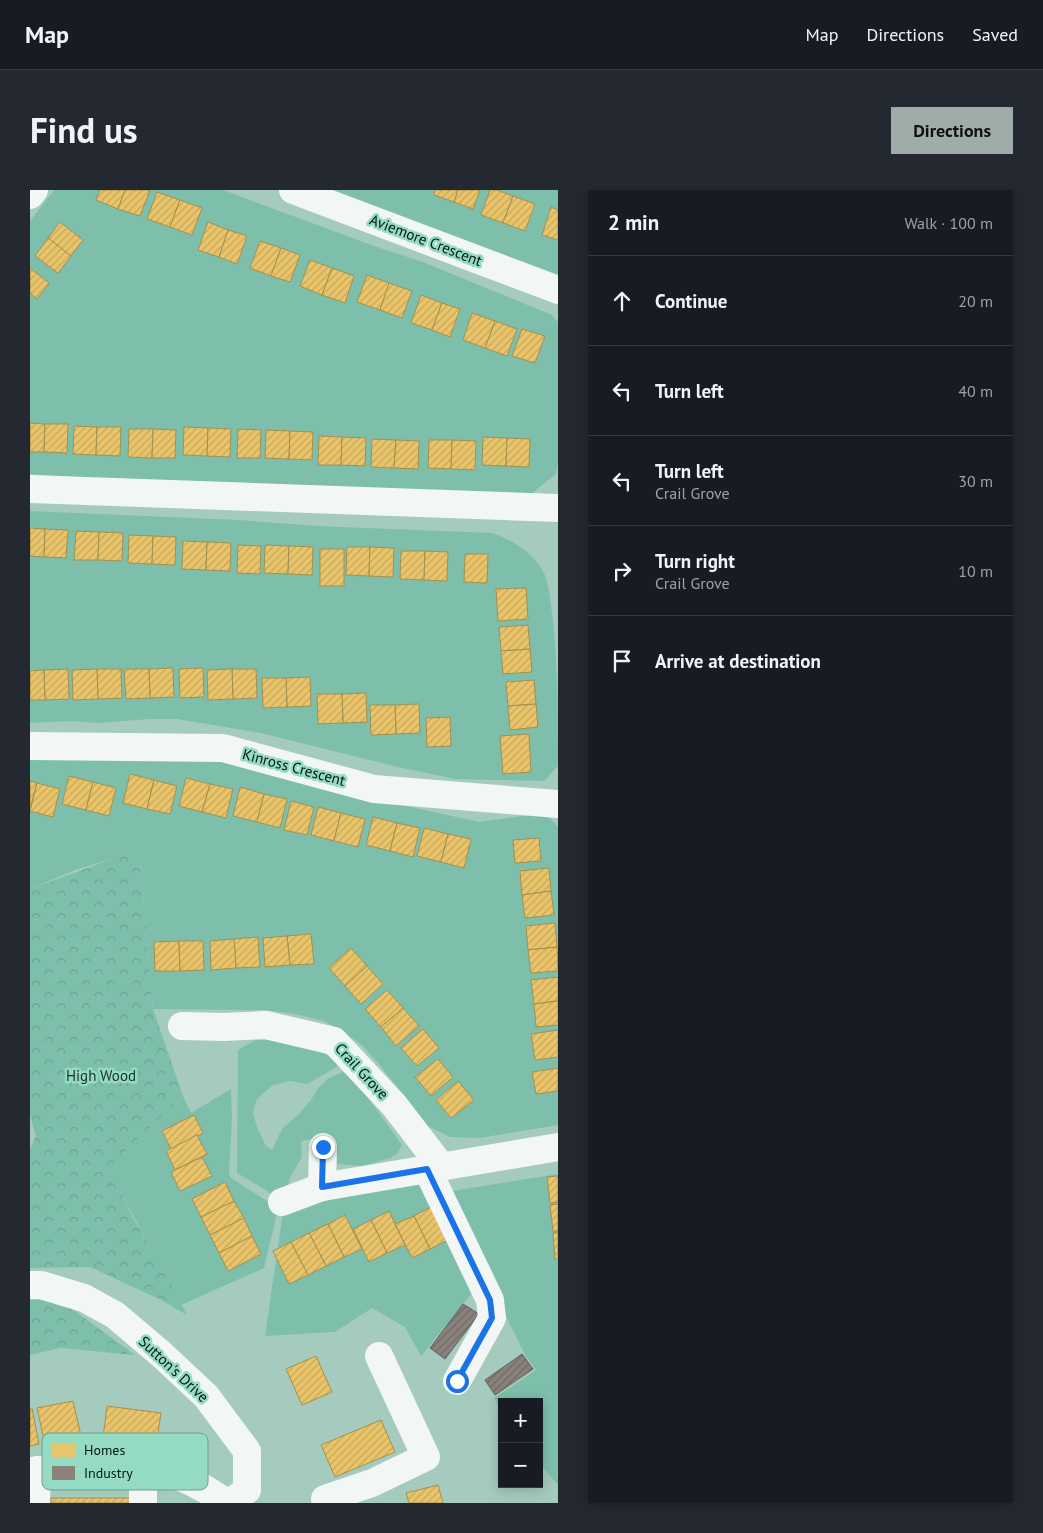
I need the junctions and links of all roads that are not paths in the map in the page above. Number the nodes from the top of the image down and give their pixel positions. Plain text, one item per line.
1 (34, 190) edge
2 (293, 190) edge
3 (30, 195) edge
4 (558, 290) edge
5 (30, 489) edge
6 (558, 508) edge
7 (30, 746) edge
8 (558, 804) edge
9 (182, 1026) dead end
10 (323, 1147) dead end
11 (558, 1147) edge
12 (434, 1167) junction
13 (322, 1187) junction
14 (282, 1202) dead end
15 (30, 1285) edge
16 (379, 1356) dead end
17 (457, 1381) dead end
18 (33, 1471) edge
19 (143, 1490) edge
20 (207, 1490) edge
21 (376, 1493) edge
22 (325, 1499) dead end
23 (36, 1503) edge
24 (143, 1503) edge
25 (229, 1503) edge

1 - 3 street
2 - 4 street, Aviemore Crescent
5 - 6 street
7 - 8 street, Kinross Crescent
9 - 12 street, Crail Grove
10 - 13 street
11 - 12 street
12 - 13 street
12 - 17 street, Crail Grove
13 - 14 street
15 - 25 street, Sutton's Drive
16 - 21 street
18 - 23 street
19 - 24 street
20 - 25 street
21 - 22 street

